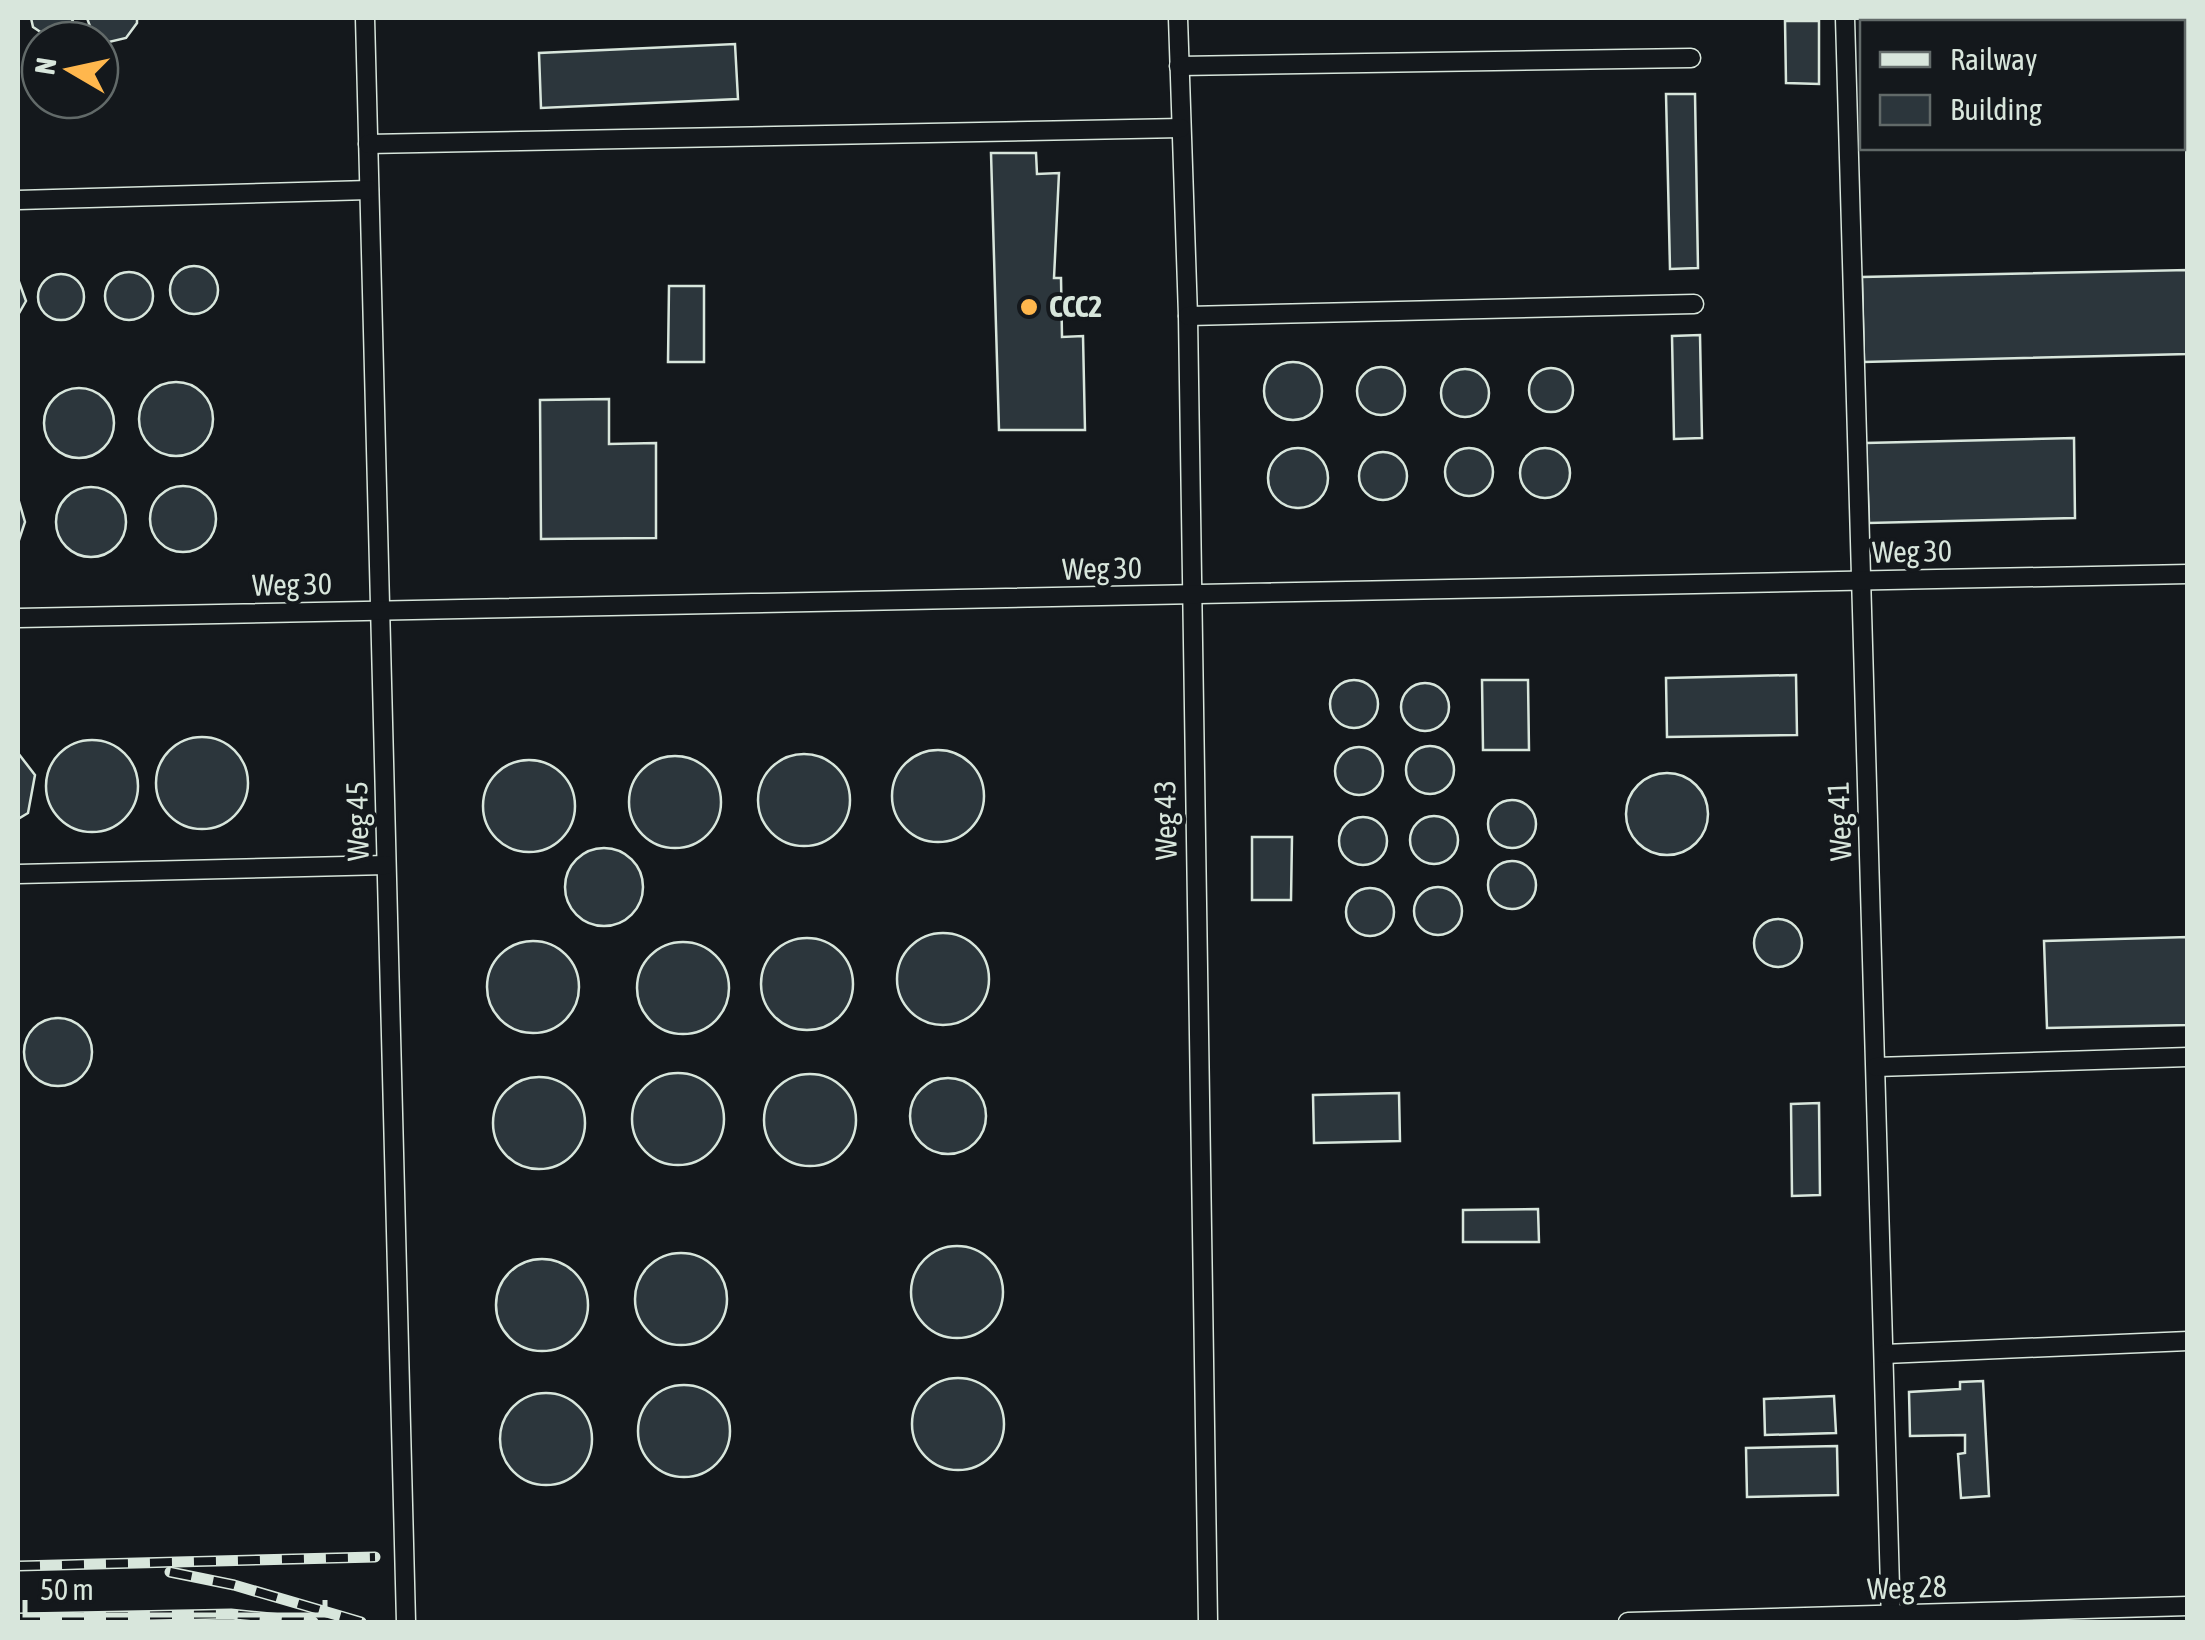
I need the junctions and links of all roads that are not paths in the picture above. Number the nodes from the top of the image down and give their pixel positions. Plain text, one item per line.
1 (365, 18) edge
2 (1178, 18) edge
3 (1845, 18) edge
4 (1691, 58) dead end
5 (1179, 66) junction
6 (1181, 128) junction
7 (368, 144) junction
8 (369, 190) junction
9 (18, 200) edge
10 (1694, 304) dead end
11 (1188, 316) junction
12 (2188, 574) edge
13 (1859, 581) junction
14 (1189, 594) junction
15 (380, 610) junction
16 (18, 618) edge
17 (386, 865) junction
18 (18, 874) edge
19 (2188, 1058) edge
20 (1876, 1067) junction
21 (2188, 1342) edge
22 (1885, 1354) junction
23 (2188, 1606) edge
24 (1891, 1620) edge
25 (406, 1622) edge
26 (1208, 1622) edge
27 (1628, 1622) edge

1 - 7 lane, Weg 45
2 - 5 lane, Weg 43
3 - 13 lane, Weg 41
4 - 5 lane
5 - 6 lane, Weg 43
6 - 7 lane
6 - 11 lane, Weg 43
7 - 8 lane, Weg 45
8 - 9 lane
8 - 15 lane, Weg 45
10 - 11 lane
11 - 14 lane, Weg 43
12 - 13 lane, Weg 30
13 - 14 lane, Weg 30
13 - 20 lane, Weg 41
14 - 15 lane, Weg 30
14 - 26 lane, Weg 43
15 - 16 lane, Weg 30
15 - 17 lane, Weg 45
17 - 18 lane
17 - 25 lane, Weg 45
19 - 20 lane
20 - 22 lane, Weg 41
21 - 22 lane
22 - 24 lane, Weg 41
23 - 24 lane, Weg 28
24 - 27 lane, Weg 28

